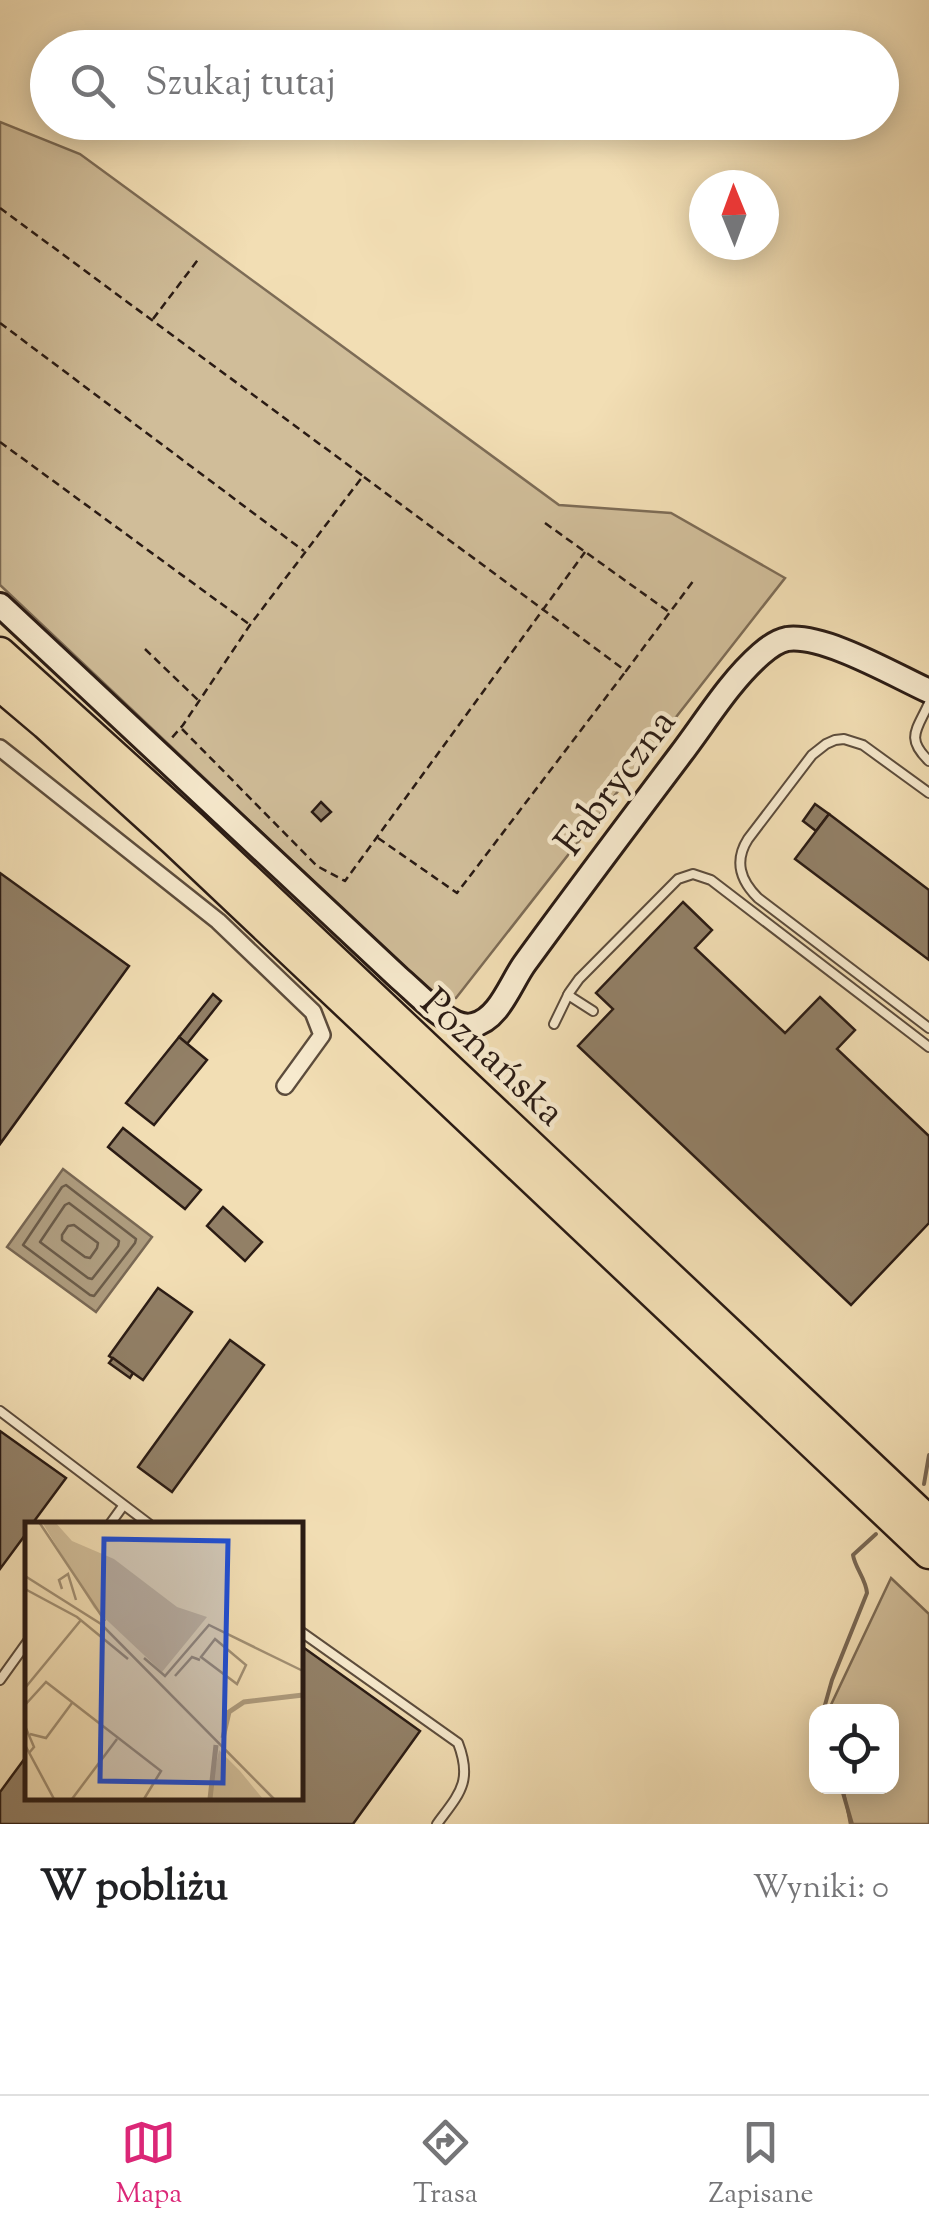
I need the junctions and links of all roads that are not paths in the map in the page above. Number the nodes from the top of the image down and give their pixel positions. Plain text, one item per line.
1 (0, 605) edge
2 (0, 653) edge
3 (0, 685) edge
4 (929, 691) edge
5 (929, 704) edge
6 (0, 748) edge
7 (929, 761) edge
8 (929, 792) edge
9 (568, 996) junction
10 (593, 1011) dead end
11 (554, 1024) dead end
12 (929, 1028) edge
13 (929, 1047) edge
14 (285, 1086) dead end
15 (0, 1411) edge
16 (123, 1506) junction
17 (111, 1522) edge
18 (145, 1522) edge
19 (929, 1522) edge
20 (929, 1552) edge
21 (302, 1633) edge
22 (25, 1645) edge
23 (0, 1680) edge
24 (437, 1824) edge

1 - 4 street, Fabryczna
2 - 19 highway, Poznańska
3 - 20 highway, Poznańska
5 - 7 lane
6 - 14 street
8 - 12 lane
9 - 10 lane
9 - 11 lane
9 - 13 lane
15 - 16 lane
16 - 17 lane
16 - 18 lane
21 - 24 lane
22 - 23 lane

